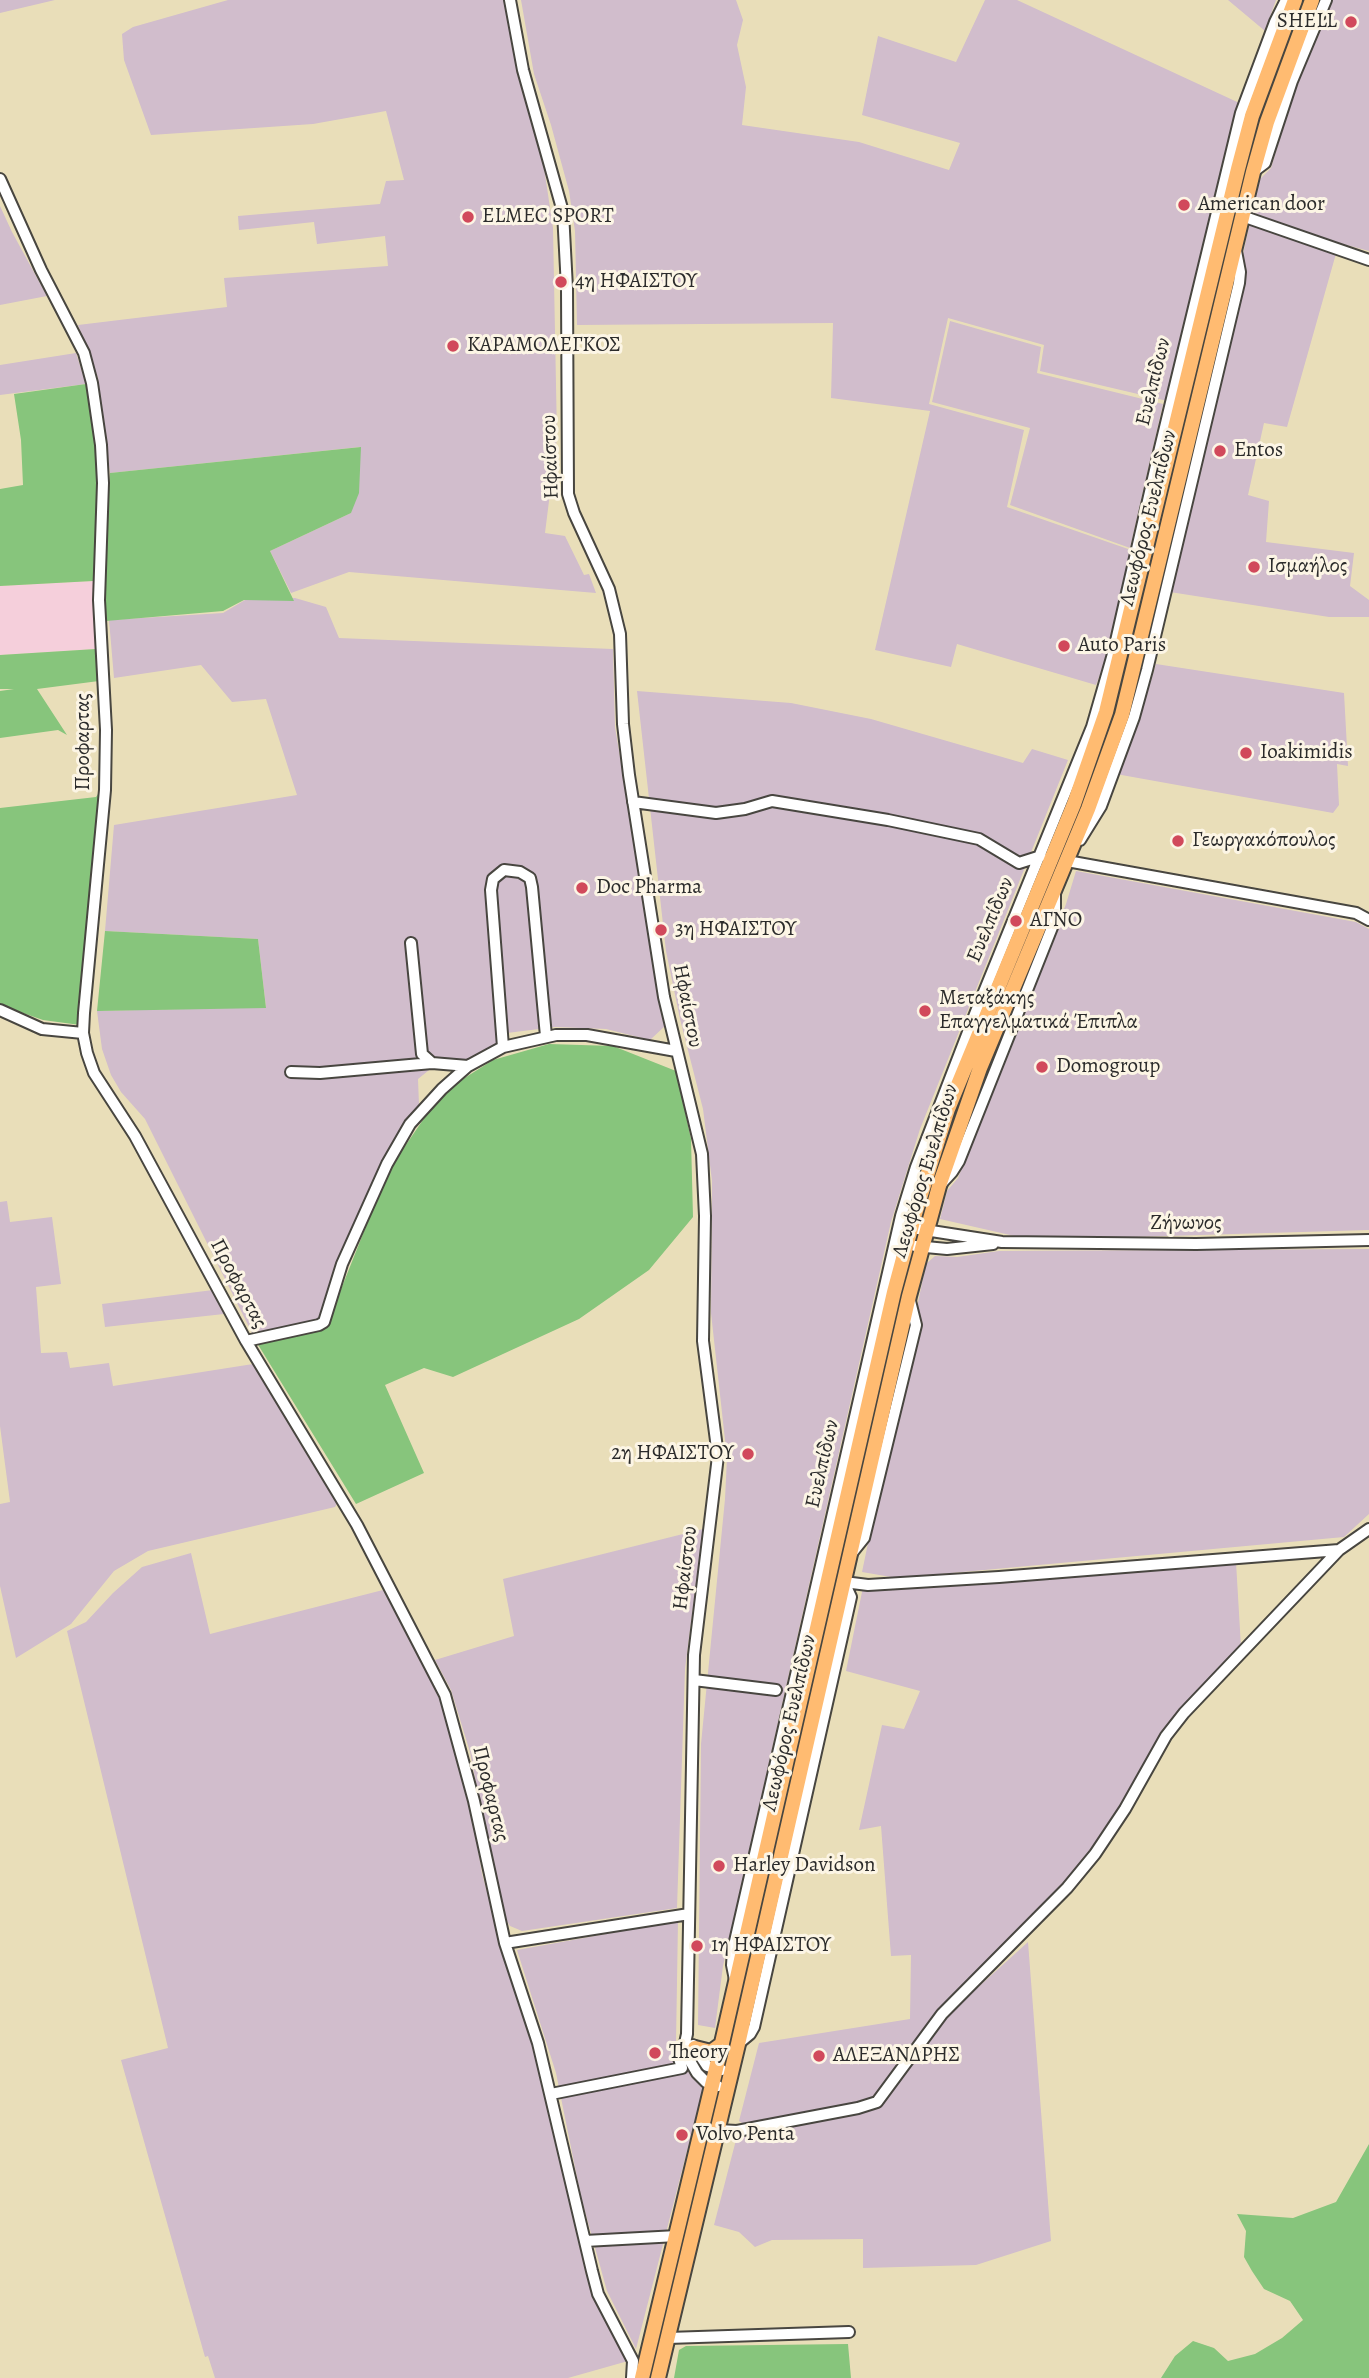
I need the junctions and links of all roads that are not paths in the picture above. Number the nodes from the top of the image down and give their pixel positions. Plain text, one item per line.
1 (510, 0) edge
2 (1286, 0) edge
3 (1295, 0) edge
4 (1312, 0) edge
5 (1326, 0) edge
6 (1280, 23) junction
7 (1300, 47) junction
8 (0, 179) edge
9 (1242, 216) junction
10 (1369, 260) edge
11 (1128, 605) junction
12 (633, 803) junction
13 (1041, 856) junction
14 (1067, 861) junction
15 (1369, 920) edge
16 (411, 943) dead end
17 (0, 1010) edge
18 (980, 1016) junction
19 (83, 1033) junction
20 (546, 1036) junction
21 (503, 1047) junction
22 (676, 1051) junction
23 (432, 1063) junction
24 (468, 1066) junction
25 (291, 1072) dead end
26 (912, 1228) junction
27 (927, 1230) junction
28 (1369, 1240) edge
29 (1002, 1242) junction
30 (908, 1244) junction
31 (923, 1247) junction
32 (246, 1340) junction
33 (877, 1343) junction
34 (1369, 1529) edge
35 (1339, 1550) junction
36 (844, 1582) junction
37 (694, 1680) junction
38 (776, 1690) dead end
39 (690, 1914) junction
40 (505, 1943) junction
41 (689, 2042) junction
42 (722, 2044) junction
43 (716, 2069) junction
44 (731, 2073) junction
45 (728, 2087) junction
46 (710, 2091) junction
47 (551, 2094) junction
48 (718, 2130) junction
49 (677, 2236) junction
50 (585, 2241) junction
51 (849, 2332) dead end
52 (668, 2338) junction
53 (632, 2378) edge
54 (642, 2378) edge
55 (658, 2378) edge

1 - 12 street, Ηφαίστου
2 - 6 street
3 - 6 main road, Λεωφόρος Ευελπίδων
4 - 7 main road, Λεωφόρος Ευελπίδων
5 - 7 street
6 - 11 main road, Λεωφόρος Ευελπίδων
7 - 9 main road, Λεωφόρος Ευελπίδων
8 - 19 street, Προφαρτας
9 - 10 street
9 - 14 main road, Λεωφόρος Ευελπίδων
11 - 13 street, Ευελπίδων
11 - 18 main road, Λεωφόρος Ευελπίδων
12 - 13 street
12 - 22 street, Ηφαίστου
13 - 18 street, Ευελπίδων
14 - 15 street
14 - 27 main road, Λεωφόρος Ευελπίδων
16 - 23 street
17 - 19 street
18 - 26 main road, Λεωφόρος Ευελπίδων
18 - 33 street, Ευελπίδων
19 - 32 street, Προφαρτας
20 - 21 street
20 - 21 street
20 - 22 street
21 - 24 street
22 - 37 street, Ηφαίστου
23 - 24 street
23 - 25 street
24 - 32 street
26 - 27 street
26 - 30 main road, Λεωφόρος Ευελπίδων
27 - 29 street
27 - 31 main road, Λεωφόρος Ευελπίδων
28 - 29 street, Ζήνωνος
29 - 31 street
30 - 31 street
30 - 33 main road, Λεωφόρος Ευελπίδων
31 - 36 main road, Λεωφόρος Ευελπίδων
32 - 40 street, Προφαρτας
33 - 42 main road, Λεωφόρος Ευελπίδων
34 - 35 street
35 - 36 street
35 - 48 street
36 - 44 main road, Λεωφόρος Ευελπίδων
37 - 38 street
37 - 39 street, Ηφαίστου
39 - 40 street
39 - 41 street, Ηφαίστου
40 - 47 street, Προφαρτας
41 - 42 main road
41 - 43 street
41 - 46 street, Ηφαίστου
41 - 47 street
42 - 43 main road, Λεωφόρος Ευελπίδων
43 - 44 street
43 - 46 main road, Λεωφόρος Ευελπίδων
44 - 45 main road, Λεωφόρος Ευελπίδων
45 - 46 street
45 - 48 main road, Λεωφόρος Ευελπίδων
46 - 49 main road, Λεωφόρος Ευελπίδων
47 - 50 street, Προφαρτας
48 - 52 main road, Λεωφόρος Ευελπίδων
49 - 50 street
49 - 54 main road, Λεωφόρος Ευελπίδων
50 - 53 street, Προφαρτας
51 - 52 street
52 - 55 main road, Λεωφόρος Ευελπίδων

